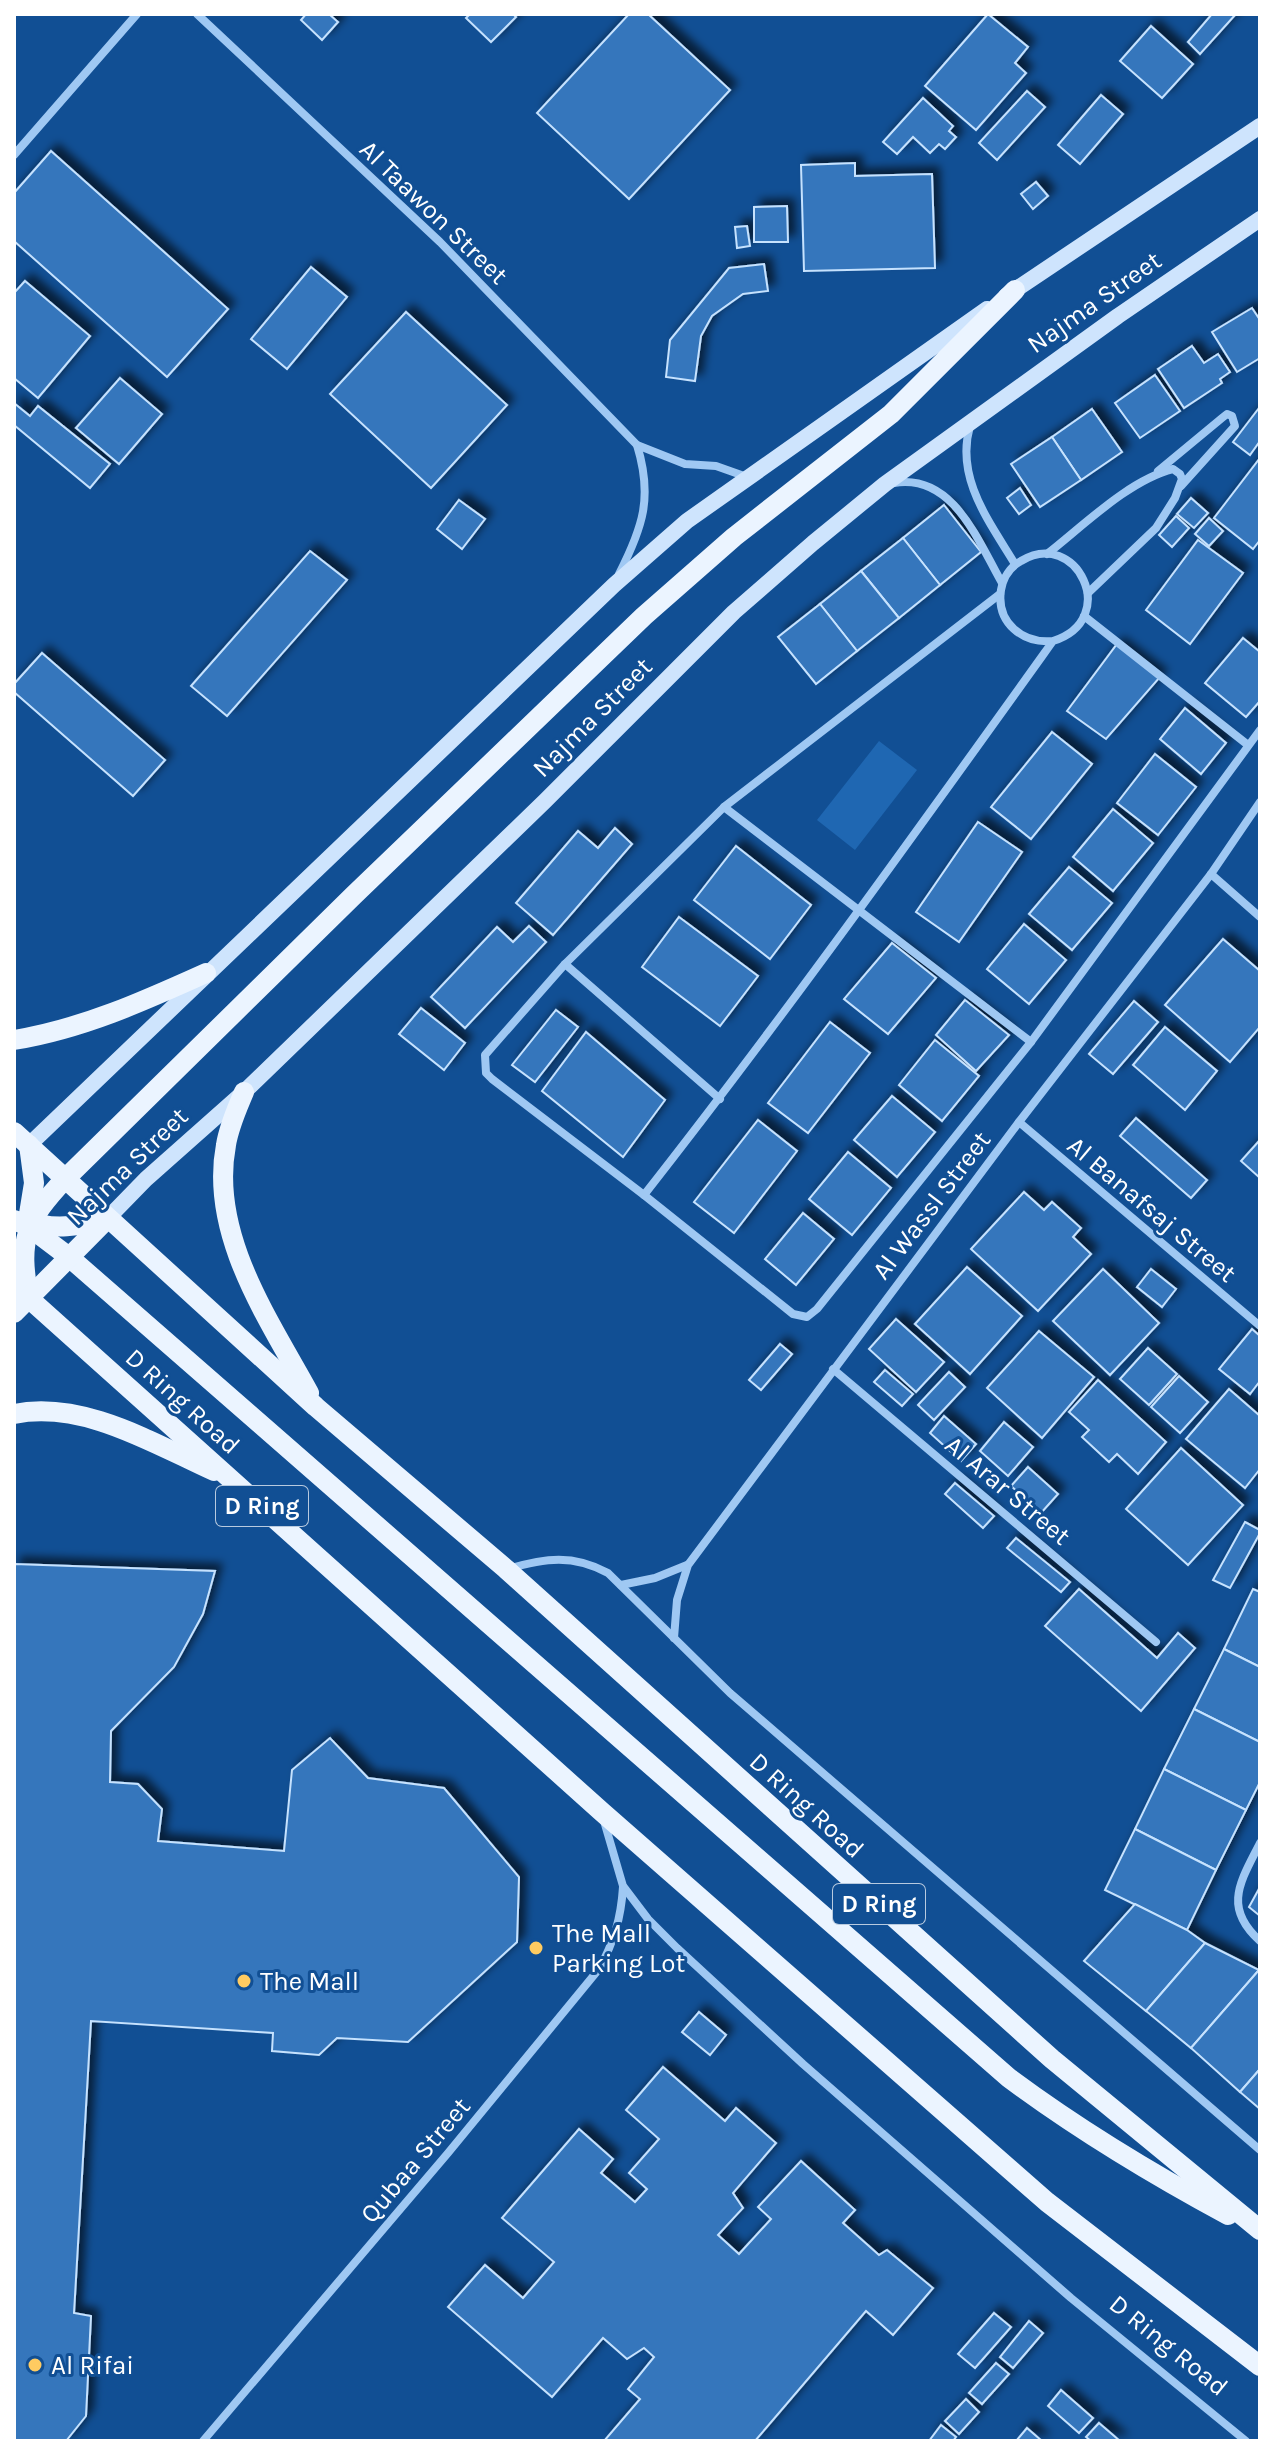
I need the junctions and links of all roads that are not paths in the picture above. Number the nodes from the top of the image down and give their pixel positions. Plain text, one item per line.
1 (137, 14) edge
2 (197, 14) edge
3 (1260, 126) edge
4 (14, 155) edge
5 (1260, 219) edge
6 (1015, 290) junction
7 (971, 423) junction
8 (637, 445) junction
9 (1152, 476) junction
10 (747, 477) junction
11 (885, 484) junction
12 (1178, 490) junction
13 (1047, 554) junction
14 (1015, 564) junction
15 (1002, 583) junction
16 (614, 585) junction
17 (1088, 593) junction
18 (1000, 594) junction
19 (1084, 616) junction
20 (1053, 641) junction
21 (1260, 730) edge
22 (1248, 745) junction
23 (1260, 802) edge
24 (724, 807) junction
25 (1211, 874) junction
26 (860, 910) junction
27 (1260, 917) edge
28 (565, 964) junction
29 (206, 973) junction
30 (14, 1040) edge
31 (1031, 1042) junction
32 (244, 1092) junction
33 (720, 1099) junction
34 (1019, 1122) junction
35 (19, 1145) edge
36 (65, 1179) junction
37 (644, 1195) junction
38 (108, 1218) junction
39 (22, 1223) edge
40 (69, 1257) junction
41 (22, 1292) edge
42 (14, 1313) edge
43 (1260, 1326) edge
44 (833, 1369) junction
45 (316, 1407) junction
46 (14, 1414) edge
47 (233, 1480) junction
48 (688, 1565) junction
49 (506, 1569) junction
50 (621, 1585) junction
51 (674, 1638) junction
52 (1156, 1642) dead end
53 (602, 1812) junction
54 (1260, 1843) edge
55 (623, 1886) junction
56 (1260, 1941) edge
57 (1260, 2150) edge
58 (1260, 2231) edge
59 (1260, 2366) edge
60 (203, 2441) edge
61 (1246, 2441) edge

1 - 4 street
2 - 8 street, Al Taawon Street
3 - 6 main road, Najma Street
5 - 7 main road, Najma Street
6 - 10 main road, Najma Street
6 - 36 main road
7 - 11 main road, Najma Street
7 - 14 street
8 - 10 street, Al Taawon Street
8 - 16 street
9 - 12 street
9 - 12 street
9 - 13 street
10 - 16 main road, Najma Street
11 - 15 street
11 - 32 main road, Najma Street
12 - 17 street
13 - 14 street
13 - 17 street
14 - 15 street
15 - 18 street
16 - 29 main road, Najma Street
17 - 19 street
18 - 20 street
18 - 24 street
19 - 20 street
19 - 22 street
20 - 26 street
21 - 22 street
22 - 31 street
23 - 25 street, Al Wassl Street
24 - 26 street
24 - 28 street
25 - 27 street
25 - 34 street, Al Wassl Street
26 - 31 street
26 - 33 street
28 - 33 street
28 - 37 street
29 - 30 main road
29 - 35 main road, Najma Street
31 - 37 street
32 - 38 main road, Najma Street
32 - 45 main road
33 - 37 street
34 - 43 street, Al Banafsaj Street
34 - 44 street, Al Wassl Street
35 - 36 main road, D Ring Road / D Ring
35 - 39 main road
36 - 38 main road, D Ring Road / D Ring
36 - 39 main road
38 - 39 main road
38 - 40 main road, Najma Street
38 - 45 main road, D Ring Road / D Ring
39 - 40 main road
39 - 41 main road
40 - 41 main road, Najma Street
40 - 58 main road
41 - 42 main road, Najma Street
41 - 47 main road, D Ring Road / D Ring
44 - 48 street, Al Wassl Street
44 - 52 street, Al Arar Street
45 - 49 main road, D Ring Road / D Ring
46 - 47 main road
47 - 53 main road, D Ring Road / D Ring
48 - 50 street
48 - 51 street, Al Wassl Street
49 - 50 street, D Ring Road
49 - 58 main road, D Ring Road / D Ring
50 - 51 street, D Ring Road
51 - 57 street, D Ring Road
53 - 55 street, D Ring Road
53 - 59 main road, D Ring Road / D Ring
54 - 56 street
55 - 60 street, Qubaa Street
55 - 61 street, D Ring Road

